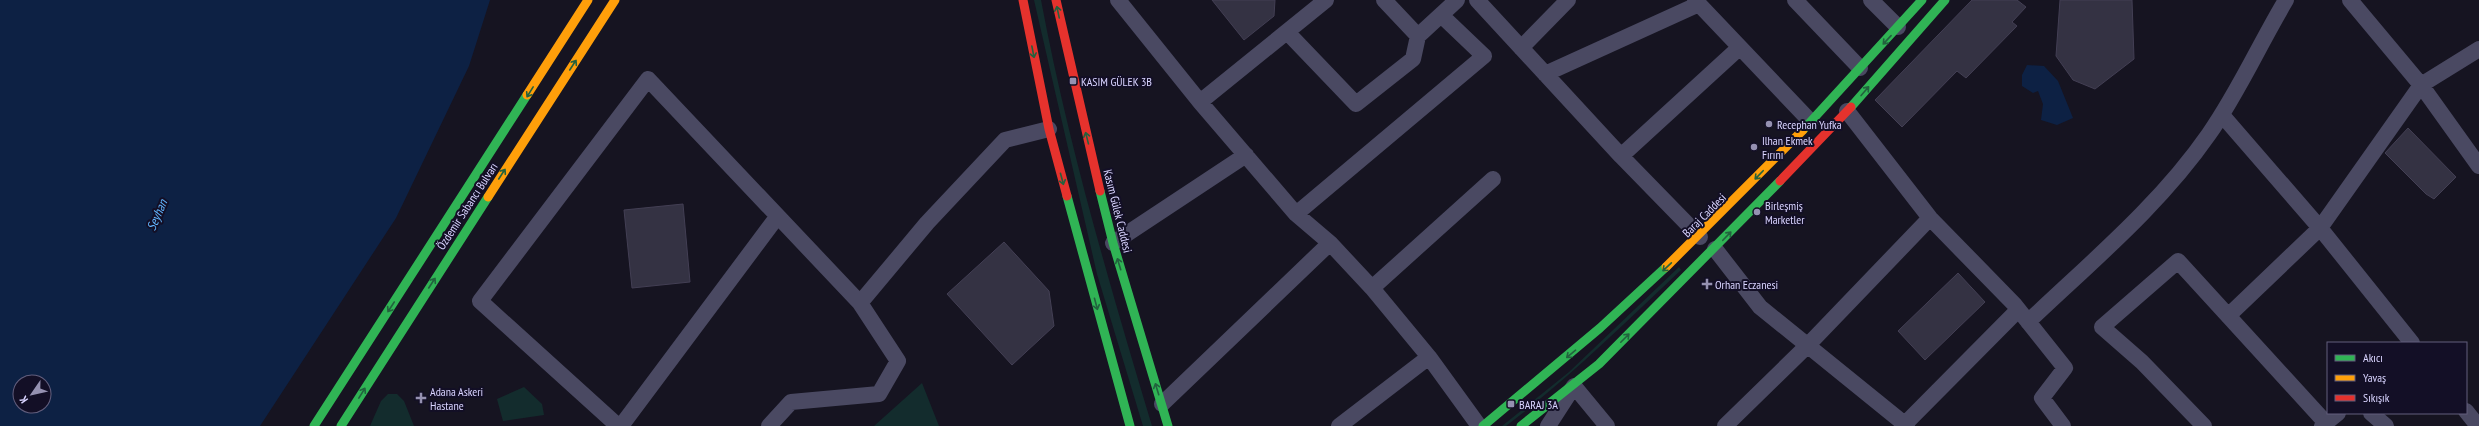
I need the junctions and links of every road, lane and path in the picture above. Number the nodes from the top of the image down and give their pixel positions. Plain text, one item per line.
1 (588, 0) edge
2 (616, 0) edge
3 (1023, 0) edge
4 (1056, 0) edge
5 (1118, 0) edge
6 (1326, 0) edge
7 (1384, 0) edge
8 (1457, 0) edge
9 (1476, 0) edge
10 (1568, 0) edge
11 (1795, 0) edge
12 (1871, 0) edge
13 (1922, 0) edge
14 (1944, 0) edge
15 (2286, 0) edge
16 (2350, 0) edge
17 (1697, 2) edge
18 (1441, 14) junction
19 (1898, 27) junction
20 (1287, 32) junction
21 (1418, 36) junction
22 (1521, 48) junction
23 (1739, 48) junction
24 (2479, 49) edge
25 (1860, 68) junction
26 (1545, 74) junction
27 (2421, 85) junction
28 (1200, 102) junction
29 (1847, 112) junction
30 (2222, 115) junction
31 (1811, 122) junction
32 (1049, 129) junction
33 (1246, 155) junction
34 (1621, 156) junction
35 (2479, 166) edge
36 (1493, 179) dead end
37 (1296, 214) junction
38 (777, 218) junction
39 (1930, 218) junction
40 (2320, 228) junction
41 (1700, 237) junction
42 (1113, 243) junction
43 (1330, 243) junction
44 (1715, 249) junction
45 (1372, 288) junction
46 (860, 303) junction
47 (2023, 316) junction
48 (2228, 316) junction
49 (2411, 342) edge
50 (1808, 345) junction
51 (1429, 357) junction
52 (1574, 386) junction
53 (1162, 404) junction
54 (2467, 412) edge
55 (2372, 414) edge
56 (2329, 421) edge
57 (1906, 425) edge
58 (314, 426) edge
59 (341, 426) edge
60 (618, 426) edge
61 (621, 426) edge
62 (769, 426) edge
63 (1130, 426) edge
64 (1168, 426) edge
65 (1339, 426) edge
66 (1479, 426) edge
67 (1483, 426) edge
68 (1521, 426) edge
69 (1548, 426) edge
70 (1607, 426) edge
71 (1725, 426) edge
72 (2063, 426) edge
73 (2204, 426) edge
74 (2386, 426) edge
75 (2478, 426) edge

1 -> 58 main road, Özdemir Sabancı Bulvarı
59 -> 2 main road, Özdemir Sabancı Bulvarı
3 -> 32 main road
42 -> 4 main road, Kasım Gülek Caddesi
5 - 28 street
6 - 20 street
7 - 21 street
8 - 18 street
9 - 22 street
10 - 22 street
11 - 25 street
12 - 19 street
13 - 19 main road, Baraj Caddesi
29 -> 14 main road
15 - 30 street
16 - 27 street
17 - 23 street
17 - 26 street
18 - 21 street
18 - 37 street
19 -> 25 main road, Baraj Caddesi
20 - 21 street
20 - 28 street
22 - 26 street
23 - 31 street
23 - 34 street
24 - 27 street
25 - 31 main road, Baraj Caddesi
26 - 34 street
27 - 35 street
27 - 40 street
28 - 33 street
29 - 39 street
44 -> 29 main road
30 - 40 street
30 - 47 street
31 -> 41 main road, Baraj Caddesi
32 - 46 street
32 -> 63 main road
33 - 37 street
33 - 42 street
34 - 41 street
36 - 45 street
37 - 43 street
38 - 46 street
38 - 60 street
38 - 61 street
39 - 47 street
39 - 50 street
40 - 48 street
40 - 49 street
41 -> 67 main road, Baraj Caddesi
53 -> 42 main road, Kasım Gülek Caddesi
43 - 45 street
43 - 53 street
44 - 50 street
52 -> 44 main road
45 - 51 street
46 - 62 street
47 - 57 street
47 - 72 street
48 - 56 street
48 - 73 street
50 - 57 street
50 - 71 street
51 - 65 street
51 - 66 street
52 - 68 main road
52 - 69 street
52 - 70 street
53 - 64 main road, Kasım Gülek Caddesi
54 - 75 street
55 - 74 street

